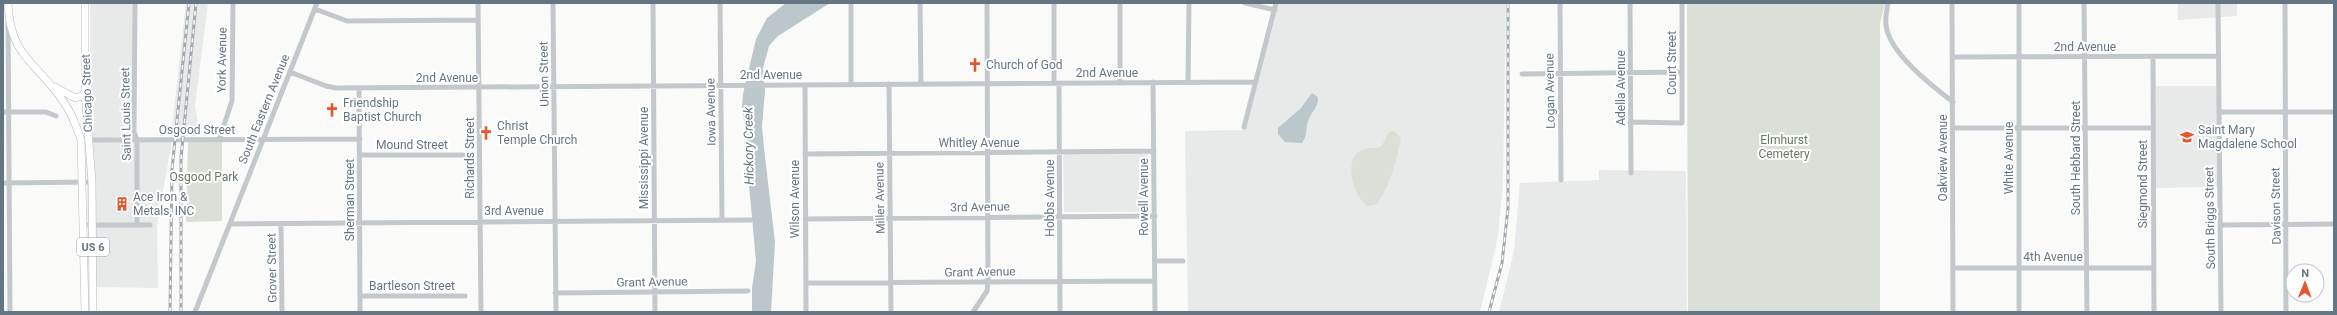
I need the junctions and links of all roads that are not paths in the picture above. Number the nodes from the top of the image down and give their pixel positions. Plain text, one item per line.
1 (85, 3) edge
2 (135, 3) edge
3 (233, 3) edge
4 (317, 3) edge
5 (478, 3) edge
6 (653, 3) edge
7 (720, 3) edge
8 (851, 3) edge
9 (920, 3) edge
10 (987, 3) edge
11 (1054, 3) edge
12 (1120, 3) edge
13 (1189, 3) edge
14 (1245, 3) edge
15 (1276, 3) edge
16 (1560, 3) edge
17 (1630, 3) edge
18 (1682, 3) edge
19 (1888, 3) edge
20 (1952, 3) edge
21 (2019, 3) edge
22 (2084, 3) edge
23 (2218, 3) edge
24 (2285, 3) edge
25 (553, 5) edge
26 (8, 6) edge
27 (315, 9) junction
28 (1275, 10) junction
29 (478, 20) junction
30 (5, 44) edge
31 (2219, 56) junction
32 (1952, 57) junction
33 (2019, 57) junction
34 (2086, 57) junction
35 (2152, 57) junction
36 (1632, 71) junction
37 (290, 72) junction
38 (1682, 72) junction
39 (1522, 74) dead end
40 (1560, 74) junction
41 (1153, 82) junction
42 (1188, 82) junction
43 (1256, 82) junction
44 (49, 83) junction
45 (1057, 83) junction
46 (1120, 83) junction
47 (889, 84) junction
48 (921, 84) junction
49 (987, 84) junction
50 (805, 85) junction
51 (851, 85) junction
52 (554, 86) junction
53 (654, 86) junction
54 (720, 86) junction
55 (480, 87) junction
56 (359, 88) junction
57 (85, 92) junction
58 (1953, 102) junction
59 (6, 112) edge
60 (2219, 112) junction
61 (2334, 112) edge
62 (2284, 113) junction
63 (56, 116) dead end
64 (1630, 122) junction
65 (1244, 127) dead end
66 (1953, 128) junction
67 (2019, 128) junction
68 (2085, 128) junction
69 (2153, 128) junction
70 (360, 139) junction
71 (85, 140) junction
72 (137, 140) junction
73 (219, 140) junction
74 (262, 140) junction
75 (1154, 151) junction
76 (1060, 152) junction
77 (890, 153) junction
78 (988, 153) junction
79 (805, 154) junction
80 (360, 155) junction
81 (463, 155) dead end
82 (1631, 173) dead end
83 (1562, 180) dead end
84 (83, 182) junction
85 (92, 182) junction
86 (3, 183) edge
87 (10, 183) junction
88 (1154, 216) junction
89 (988, 217) junction
90 (1060, 217) junction
91 (891, 218) junction
92 (655, 219) junction
93 (805, 219) junction
94 (722, 220) junction
95 (751, 220) dead end
96 (481, 221) junction
97 (555, 221) junction
98 (360, 223) junction
99 (84, 224) junction
100 (93, 224) junction
101 (230, 224) junction
102 (281, 224) junction
103 (2220, 224) junction
104 (2286, 224) junction
105 (2334, 224) edge
106 (137, 225) junction
107 (150, 225) dead end
108 (1155, 261) junction
109 (1183, 261) dead end
110 (2018, 267) junction
111 (2086, 267) junction
112 (1953, 268) junction
113 (2154, 268) junction
114 (1060, 281) junction
115 (1154, 281) junction
116 (988, 282) junction
117 (806, 283) junction
118 (891, 283) junction
119 (654, 292) junction
120 (748, 292) dead end
121 (555, 293) junction
122 (360, 296) junction
123 (465, 296) dead end
124 (10, 312) edge
125 (85, 312) edge
126 (93, 312) edge
127 (194, 312) edge
128 (282, 312) edge
129 (360, 312) edge
130 (481, 312) edge
131 (556, 312) edge
132 (655, 312) edge
133 (806, 312) edge
134 (891, 312) edge
135 (973, 312) edge
136 (1060, 312) edge
137 (1155, 312) edge
138 (1953, 312) edge
139 (2019, 312) edge
140 (2087, 312) edge
141 (2154, 312) edge
142 (2221, 312) edge
143 (2286, 312) edge

1 - 57 main road, Chicago Street / US 6
2 - 72 street, Saint Louis Street
3 - 73 street, York Avenue
4 - 27 street, South Eastern Avenue
5 - 29 street, Richards Street
6 - 53 street, Mississippi Avenue
7 - 54 street, Iowa Avenue
8 - 51 street
9 - 48 street
10 - 49 street
11 - 45 street, Hobbs Avenue
12 - 46 street
13 - 42 street
14 - 28 street
15 - 28 street
16 - 40 street, Logan Avenue
17 - 36 street, Adella Avenue
18 - 38 street, Court Street
19 - 58 street
20 - 32 street, Oakview Avenue
21 - 33 street, White Avenue
22 - 34 street, South Hebbard Street
23 - 31 street, South Briggs Street
24 - 62 street, Davison Street
25 - 52 street, Union Street
26 - 30 street
26 - 44 main road, US 6
27 - 29 street
27 - 37 street, South Eastern Avenue
28 - 43 street
29 - 55 street, Richards Street
30 - 59 street
31 - 35 street, 2nd Avenue
31 - 60 street, South Briggs Street
32 - 33 street, 2nd Avenue
32 - 58 street, Oakview Avenue
33 - 34 street, 2nd Avenue
33 - 67 street, White Avenue
34 - 35 street, 2nd Avenue
34 - 68 street, South Hebbard Street
35 - 69 street, Siegmond Street
36 - 38 street
36 - 40 street
36 - 64 street, Adella Avenue
37 - 56 street, 2nd Avenue
37 - 74 street, South Eastern Avenue
38 - 64 street, Court Street
39 - 40 street
40 - 83 street, Logan Avenue
41 - 42 street, 2nd Avenue
41 - 46 street, 2nd Avenue
41 - 75 street, Rowell Avenue
42 - 43 street, 2nd Avenue
43 - 65 street
44 - 57 main road
44 - 71 main road, US 6
45 - 46 street, 2nd Avenue
45 - 49 street, 2nd Avenue
45 - 76 street, Hobbs Avenue
47 - 48 street, 2nd Avenue
47 - 51 street, 2nd Avenue
47 - 77 street, Miller Avenue
48 - 49 street, 2nd Avenue
49 - 78 street
50 - 51 street, 2nd Avenue
50 - 54 street, 2nd Avenue
50 - 79 street, Wilson Avenue
52 - 53 street, 2nd Avenue
52 - 55 street, 2nd Avenue
52 - 97 street, Union Street
53 - 54 street, 2nd Avenue
53 - 92 street, Mississippi Avenue
54 - 94 street, Iowa Avenue
55 - 56 street, 2nd Avenue
55 - 96 street, Richards Street
56 - 70 street, Sherman Street
57 - 71 main road, Chicago Street / US 6
58 - 66 street, Oakview Avenue
59 - 63 street
59 - 87 street
60 - 62 street
60 - 103 street, South Briggs Street
61 - 62 street
62 - 104 street, Davison Street
64 - 82 street, Adella Avenue
66 - 67 street
66 - 112 street, Oakview Avenue
67 - 68 street
67 - 110 street, White Avenue
68 - 69 street
68 - 111 street, South Hebbard Street
69 - 113 street, Siegmond Street
70 - 74 street, Osgood Street
70 - 80 street, Sherman Street
71 - 72 street, Osgood Street
71 - 84 main road, Chicago Street / US 6
71 - 85 main road, Chicago Street / US 6
72 - 73 street, Osgood Street
72 - 106 street, Saint Louis Street
73 - 74 street, Osgood Street
74 - 101 street, South Eastern Avenue
75 - 76 street, Whitley Avenue
75 - 88 street, Rowell Avenue
76 - 78 street, Whitley Avenue
76 - 90 street, Hobbs Avenue
77 - 78 street, Whitley Avenue
77 - 79 street, Whitley Avenue
77 - 91 street, Miller Avenue
78 - 89 street
79 - 93 street, Wilson Avenue
80 - 81 street, Mound Street
80 - 98 street, Sherman Street
84 - 85 street
84 - 87 street
84 - 99 main road, US 6
85 - 100 main road, US 6
86 - 87 street
87 - 124 street
88 - 90 street, 3rd Avenue
88 - 108 street, Rowell Avenue
89 - 90 street, 3rd Avenue
89 - 91 street, 3rd Avenue
89 - 116 street
90 - 114 street, Hobbs Avenue
91 - 93 street, 3rd Avenue
91 - 118 street, Miller Avenue
92 - 94 street, 3rd Avenue
92 - 97 street, 3rd Avenue
92 - 119 street, Mississippi Avenue
93 - 117 street, Wilson Avenue
94 - 95 street, 3rd Avenue
96 - 97 street, 3rd Avenue
96 - 98 street, 3rd Avenue
96 - 130 street, Richards Street
97 - 121 street, Union Street
98 - 102 street, 3rd Avenue
98 - 122 street, Sherman Street
99 - 100 street
99 - 125 main road, US 6
100 - 106 street
100 - 126 main road, US 6
101 - 102 street, 3rd Avenue
101 - 127 street, South Eastern Avenue
102 - 128 street, Grover Street
103 - 104 street
103 - 142 street, South Briggs Street
104 - 105 street
104 - 143 street, Davison Street
106 - 107 street
108 - 109 street
108 - 115 street, Rowell Avenue
110 - 111 street, 4th Avenue
110 - 112 street, 4th Avenue
110 - 139 street, White Avenue
111 - 113 street, 4th Avenue
111 - 140 street, South Hebbard Street
112 - 138 street, Oakview Avenue
113 - 141 street, Siegmond Street
114 - 115 street, Grant Avenue
114 - 116 street, Grant Avenue
114 - 136 street, Hobbs Avenue
115 - 137 street, Rowell Avenue
116 - 118 street, Grant Avenue
116 - 135 street
117 - 118 street, Grant Avenue
117 - 133 street, Wilson Avenue
118 - 134 street, Miller Avenue
119 - 120 street, Grant Avenue
119 - 121 street, Grant Avenue
119 - 132 street, Mississippi Avenue
121 - 131 street, Union Street
122 - 123 street, Bartleson Street
122 - 129 street, Sherman Street

